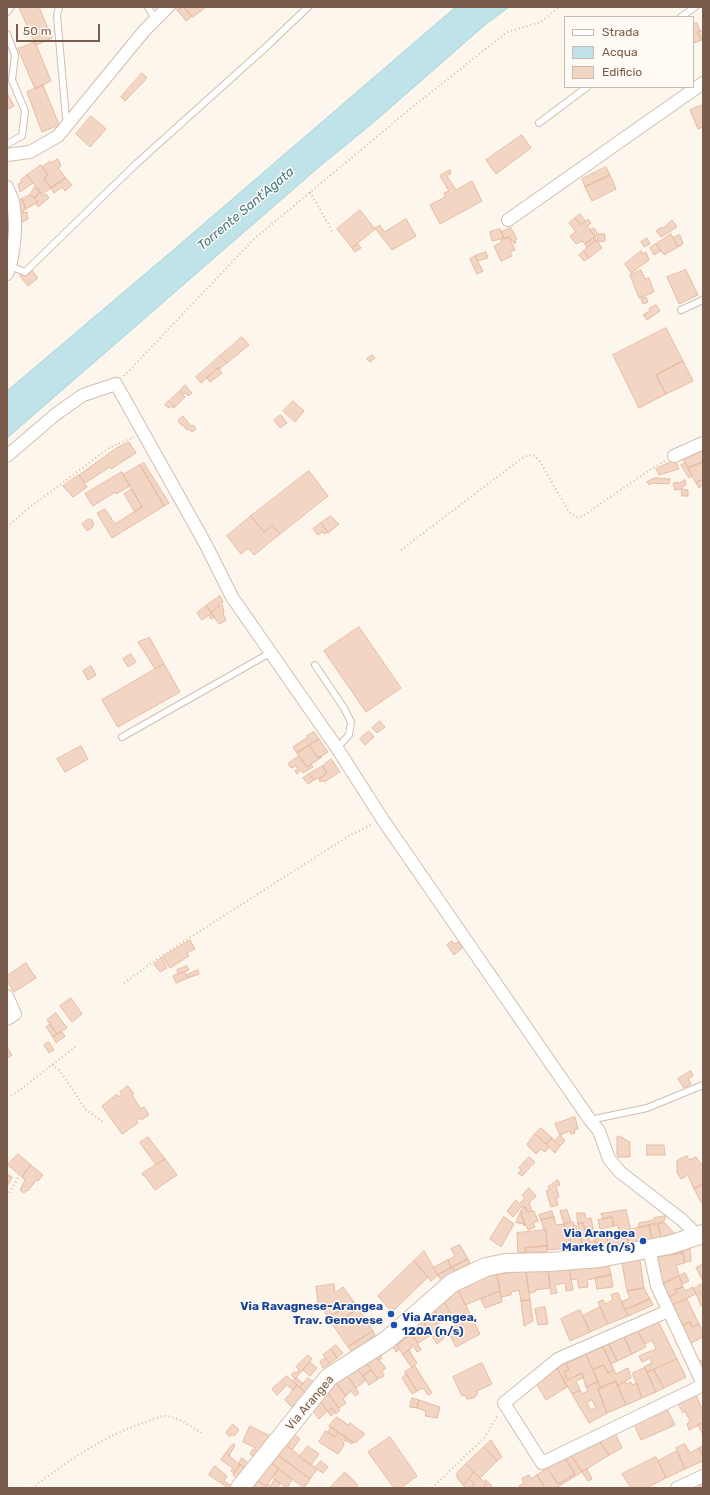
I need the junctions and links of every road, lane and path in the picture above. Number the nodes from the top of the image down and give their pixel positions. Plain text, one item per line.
1 (11, 7) edge
2 (59, 7) edge
3 (148, 7) edge
4 (168, 7) edge
5 (308, 7) edge
6 (559, 7) edge
7 (695, 7) edge
8 (7, 12) edge
9 (682, 16) edge
10 (155, 20) junction
11 (7, 34) edge
12 (703, 83) edge
13 (586, 88) edge
14 (66, 118) dead end
15 (539, 123) dead end
16 (7, 144) edge
17 (7, 155) edge
18 (7, 187) edge
19 (310, 192) junction
20 (508, 220) dead end
21 (334, 234) dead end
22 (9, 270) edge
23 (703, 300) edge
24 (681, 310) dead end
25 (116, 384) junction
26 (142, 433) junction
27 (703, 444) edge
28 (7, 456) edge
29 (674, 456) joint
30 (7, 527) edge
31 (401, 550) dead end
32 (270, 653) junction
33 (315, 664) dead end
34 (122, 737) dead end
35 (337, 748) junction
36 (383, 820) junction
37 (124, 983) dead end
38 (7, 996) edge
39 (7, 1019) edge
40 (78, 1045) dead end
41 (52, 1065) junction
42 (703, 1084) edge
43 (7, 1096) edge
44 (590, 1120) junction
45 (105, 1123) dead end
46 (19, 1177) dead end
47 (7, 1196) edge
48 (701, 1235) edge
49 (649, 1249) junction
50 (668, 1311) junction
51 (703, 1384) edge
52 (504, 1403) junction
53 (202, 1433) dead end
54 (698, 1481) edge
55 (32, 1488) edge
56 (240, 1488) edge
57 (432, 1488) edge
58 (677, 1488) edge

1 - 8 lane
2 - 14 lane
3 - 10 lane
4 - 10 street
5 - 22 lane
6 - 19 path
7 - 9 lane
10 - 17 street
11 - 16 lane
12 - 20 street
13 - 15 lane
18 - 22 street
19 - 21 path
19 - 25 path
23 - 24 lane
25 - 26 street
25 - 28 street
26 - 30 path
26 - 32 street
27 - 29 street
29 - 31 path
32 - 34 lane
32 - 35 street
33 - 35 lane
35 - 36 street
36 - 37 path
36 - 44 street
38 - 39 street
40 - 41 path
41 - 43 path
41 - 45 path
42 - 44 lane
44 - 48 street
46 - 47 path
48 - 49 street, Via Arangea
49 - 50 street
49 - 56 street, Via Arangea
50 - 51 street
50 - 52 street
51 - 52 street
52 - 57 path
53 - 55 path
54 - 58 street

